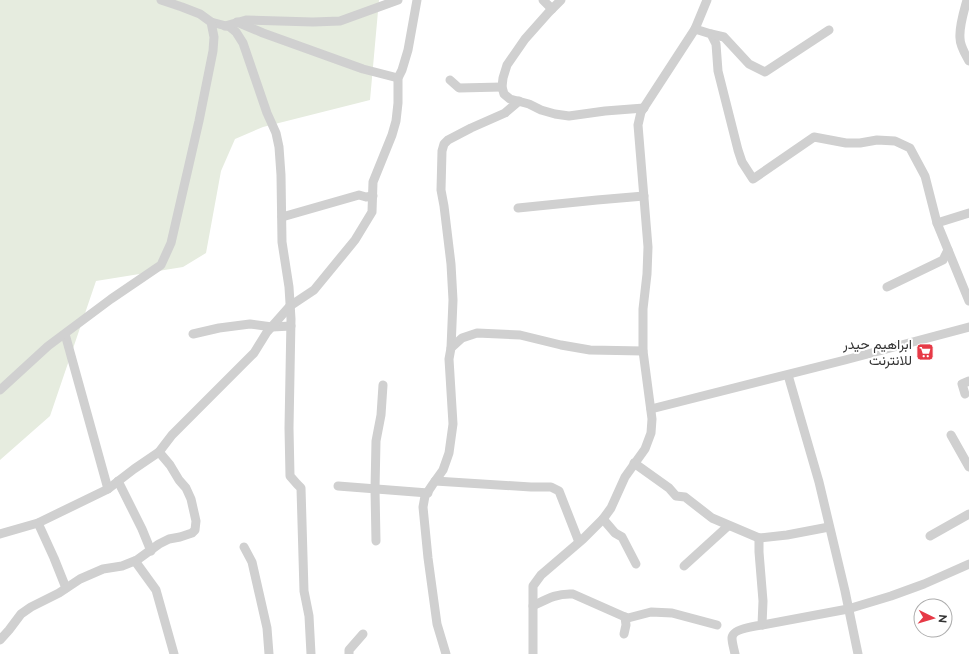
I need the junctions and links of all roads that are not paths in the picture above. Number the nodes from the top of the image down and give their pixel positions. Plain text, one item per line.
1 (161, 0) edge
2 (398, 0) edge
3 (417, 0) edge
4 (543, 0) edge
5 (561, 0) edge
6 (708, 0) edge
7 (967, 0) edge
8 (175, 2) edge
9 (552, 9) junction
10 (211, 22) junction
11 (237, 22) junction
12 (224, 26) junction
13 (695, 29) junction
14 (829, 30) dead end
15 (711, 34) junction
16 (969, 61) edge
17 (398, 78) junction
18 (450, 80) dead end
19 (502, 87) junction
20 (519, 101) junction
21 (644, 108) junction
22 (373, 196) junction
23 (644, 196) junction
24 (518, 208) dead end
25 (969, 213) edge
26 (282, 217) junction
27 (937, 223) junction
28 (948, 250) junction
29 (887, 287) dead end
30 (969, 301) edge
31 (290, 306) junction
32 (291, 326) junction
33 (272, 327) junction
34 (969, 327) edge
35 (65, 334) junction
36 (193, 334) dead end
37 (451, 348) junction
38 (643, 351) junction
39 (788, 375) junction
40 (969, 381) edge
41 (383, 385) dead end
42 (0, 390) edge
43 (965, 394) dead end
44 (651, 409) junction
45 (951, 435) dead end
46 (159, 452) junction
47 (634, 463) junction
48 (969, 467) edge
49 (118, 481) junction
50 (435, 481) junction
51 (338, 486) dead end
52 (108, 489) junction
53 (375, 489) junction
54 (428, 492) junction
55 (969, 514) edge
56 (603, 519) junction
57 (38, 523) junction
58 (728, 526) junction
59 (830, 527) junction
60 (0, 534) edge
61 (930, 536) dead end
62 (759, 538) junction
63 (376, 540) dead end
64 (579, 542) junction
65 (244, 547) dead end
66 (151, 550) junction
67 (135, 561) junction
68 (636, 564) dead end
69 (969, 564) edge
70 (684, 566) dead end
71 (66, 588) junction
72 (533, 606) junction
73 (848, 609) junction
74 (625, 617) junction
75 (762, 624) junction
76 (717, 625) dead end
77 (363, 634) dead end
78 (624, 634) dead end
79 (0, 640) edge
80 (174, 654) edge
81 (268, 654) edge
82 (312, 654) edge
83 (349, 654) edge
84 (446, 654) edge
85 (533, 654) edge
86 (735, 654) edge
87 (858, 654) edge

1 - 8 street
2 - 11 street
3 - 17 street
4 - 9 street
5 - 9 street
6 - 13 street
7 - 16 street
8 - 10 street
9 - 19 street
10 - 12 street
10 - 35 street
11 - 12 street
11 - 17 street
12 - 26 street
13 - 15 street
13 - 21 street
14 - 15 street
15 - 27 street
17 - 22 street
18 - 19 street
19 - 20 street
20 - 21 street
20 - 37 street
21 - 23 street
22 - 26 street
22 - 31 street
23 - 24 street
23 - 38 street
25 - 27 street
26 - 31 street
27 - 28 street
28 - 29 street
28 - 30 street
31 - 32 street
31 - 33 street
32 - 33 street
32 - 82 street
33 - 36 street
33 - 46 street
34 - 39 street
35 - 42 street
35 - 52 street
37 - 38 street
37 - 50 street
38 - 44 street
39 - 44 street
39 - 59 street
40 - 43 street
41 - 53 street
44 - 47 street
45 - 48 street
46 - 49 street
46 - 66 street
47 - 56 street
47 - 58 street
49 - 52 street
49 - 66 street
50 - 54 street
50 - 64 street
51 - 53 street
52 - 57 street
53 - 54 street
53 - 63 street
54 - 84 street
55 - 61 street
56 - 64 street
56 - 68 street
57 - 60 street
57 - 71 street
58 - 62 street
58 - 70 street
59 - 62 street
59 - 73 street
62 - 75 street
64 - 72 street
65 - 81 street
66 - 67 street
67 - 71 street
67 - 80 street
69 - 73 street
71 - 79 street
72 - 74 street
72 - 85 street
73 - 75 street
73 - 87 street
74 - 76 street
74 - 78 street
75 - 86 street
77 - 83 street

